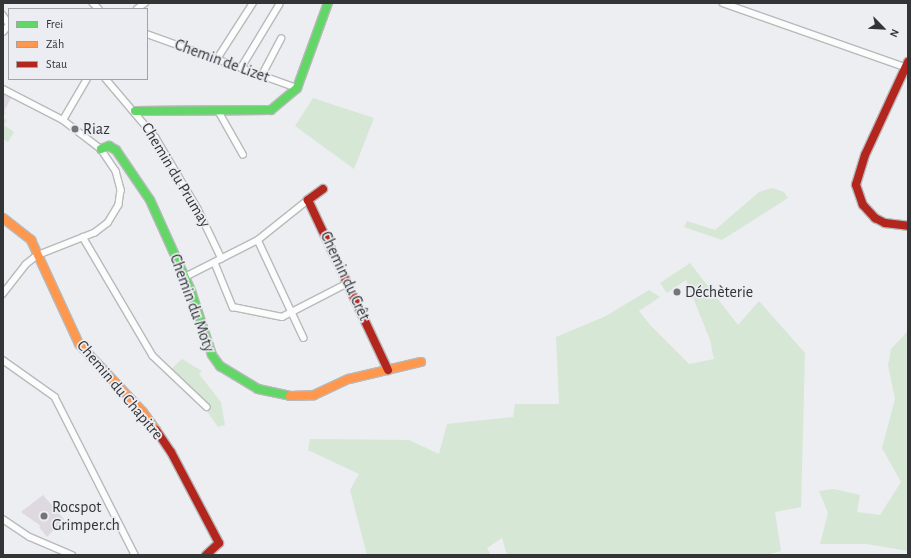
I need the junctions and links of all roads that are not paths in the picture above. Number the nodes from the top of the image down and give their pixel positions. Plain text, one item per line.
1 (253, 3) edge
2 (328, 3) edge
3 (723, 3) edge
4 (279, 5) dead end
5 (148, 34) edge
6 (281, 39) dead end
7 (217, 59) junction
8 (907, 65) edge
9 (241, 68) junction
10 (262, 75) junction
11 (86, 80) edge
12 (107, 80) edge
13 (297, 88) junction
14 (3, 89) edge
15 (218, 110) junction
16 (135, 111) junction
17 (63, 120) junction
18 (100, 150) junction
19 (244, 154) dead end
20 (323, 189) dead end
21 (308, 200) junction
22 (3, 218) edge
23 (908, 226) edge
24 (83, 237) junction
25 (258, 240) junction
26 (37, 256) junction
27 (222, 259) junction
28 (215, 263) junction
29 (185, 277) junction
30 (348, 283) junction
31 (3, 294) edge
32 (292, 311) junction
33 (304, 338) dead end
34 (3, 360) edge
35 (421, 362) dead end
36 (388, 370) junction
37 (207, 407) dead end
38 (3, 520) edge
39 (72, 555) edge
40 (135, 555) edge
41 (206, 555) edge

1 - 7 street
2 - 13 street
3 - 8 street
4 - 9 street
5 - 7 street, Chemin de Lizet
6 - 10 street
7 - 9 street, Chemin de Lizet
8 - 23 street
9 - 10 street, Chemin de Lizet
10 - 13 street, Chemin de Lizet
11 - 17 street
12 - 16 street, Chemin du Prumay
13 - 15 street
14 - 17 street
15 - 16 street
15 - 19 street
16 - 27 street, Chemin du Prumay
17 - 18 street
18 - 24 street
18 - 29 street, Chemin du Moty
20 - 21 street
21 - 25 street
21 - 30 street, Chemin du Crêt
22 - 26 street, Chemin du Chapitre
24 - 26 street
24 - 37 street
25 - 27 street
25 - 32 street
26 - 31 street
26 - 41 street, Chemin du Chapitre
27 - 28 street
28 - 29 street
28 - 32 street
29 - 36 street, Chemin du Moty
30 - 32 street
30 - 36 street, Chemin du Crêt
32 - 33 street
34 - 40 street
35 - 36 street, Chemin du Moty
38 - 39 street

